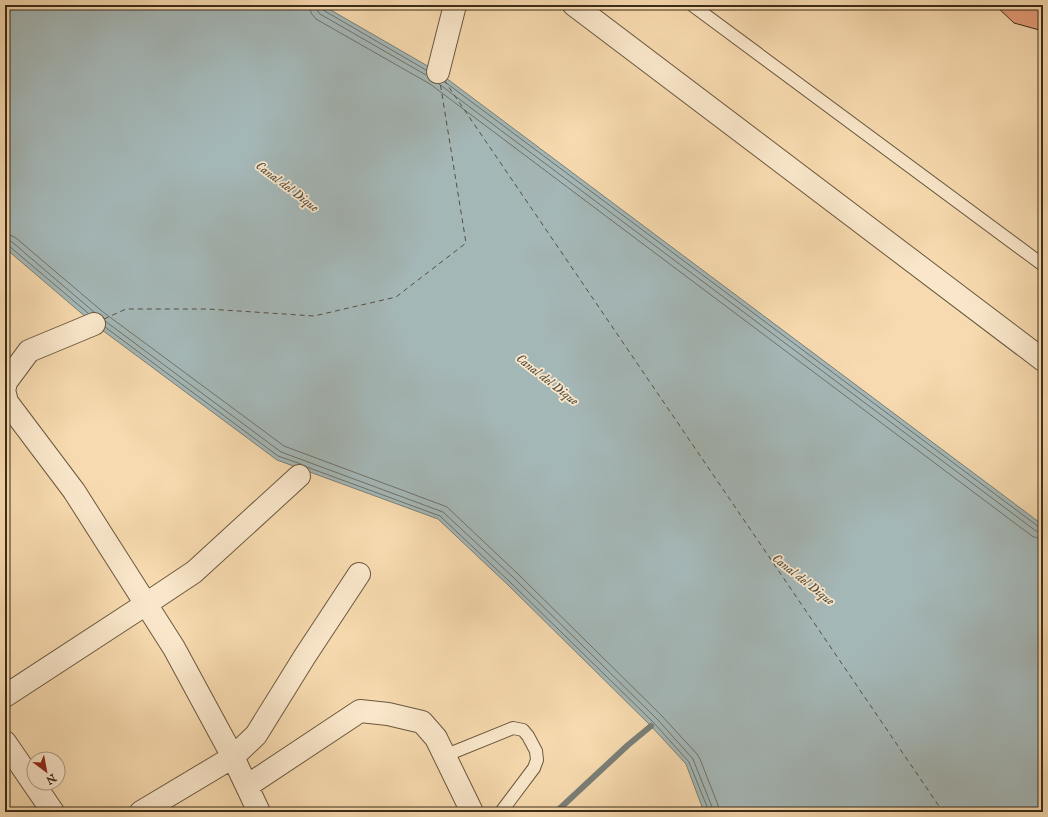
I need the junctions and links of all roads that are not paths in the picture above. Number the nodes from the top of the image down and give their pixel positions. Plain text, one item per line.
1 (455, 5) edge
2 (574, 5) edge
3 (692, 5) edge
4 (438, 72) dead end
5 (1043, 265) edge
6 (94, 324) dead end
7 (1043, 360) edge
8 (5, 387) edge
9 (5, 394) edge
10 (298, 476) dead end
11 (359, 574) dead end
12 (146, 604) junction
13 (5, 696) edge
14 (5, 742) edge
15 (444, 756) junction
16 (233, 757) junction
17 (247, 786) junction
18 (53, 812) edge
19 (141, 812) edge
20 (259, 812) edge
21 (472, 812) edge
22 (500, 812) edge

1 - 4 street
2 - 7 street
3 - 5 lane
6 - 8 street
9 - 12 street
10 - 12 street
11 - 16 street
12 - 13 street
12 - 16 street
14 - 18 street
15 - 17 street
15 - 21 street
15 - 22 lane
16 - 17 street
16 - 19 street
17 - 20 street

